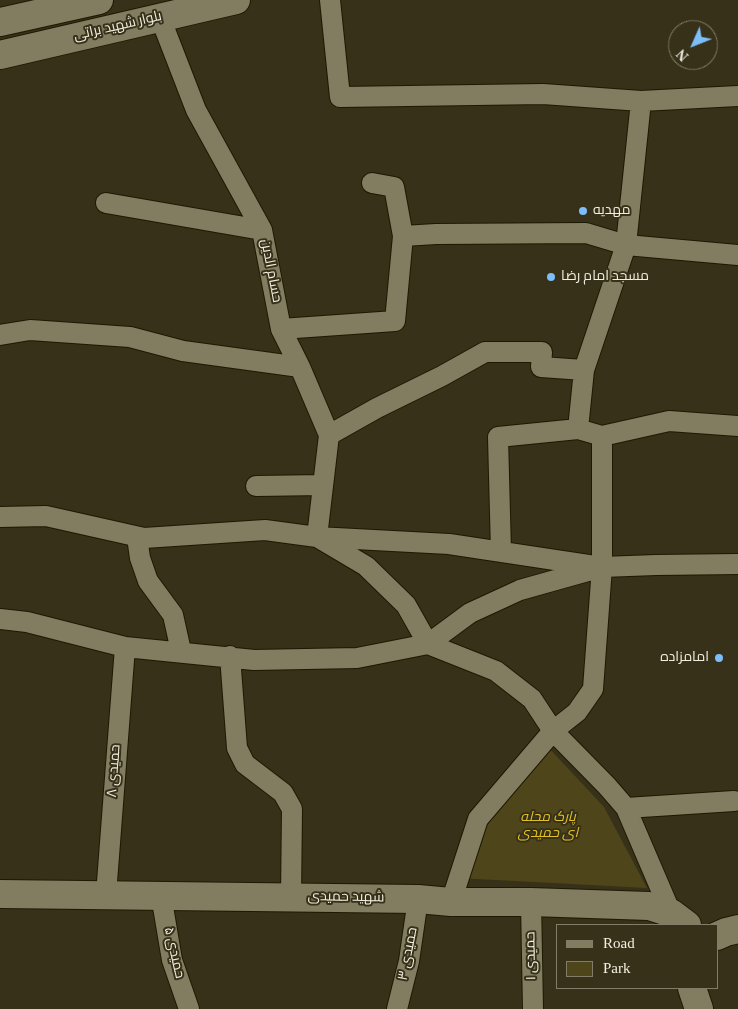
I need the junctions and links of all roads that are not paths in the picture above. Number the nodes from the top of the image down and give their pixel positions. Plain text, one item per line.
1 (99, 0) edge
2 (236, 0) edge
3 (330, 0) edge
4 (160, 17) junction
5 (0, 22) edge
6 (0, 55) edge
7 (738, 96) edge
8 (641, 101) junction
9 (372, 183) dead end
10 (106, 203) dead end
11 (262, 230) junction
12 (403, 236) junction
13 (626, 245) junction
14 (738, 255) edge
15 (281, 329) junction
16 (0, 335) edge
17 (300, 367) junction
18 (584, 370) junction
19 (738, 426) edge
20 (578, 429) junction
21 (329, 435) junction
22 (602, 436) junction
23 (323, 485) junction
24 (256, 486) dead end
25 (0, 517) edge
26 (137, 537) junction
27 (317, 537) junction
28 (501, 552) junction
29 (738, 564) edge
30 (602, 567) junction
31 (0, 619) edge
32 (428, 644) junction
33 (125, 646) junction
34 (181, 651) junction
35 (230, 656) junction
36 (553, 730) junction
37 (734, 801) dead end
38 (626, 808) junction
39 (0, 894) edge
40 (106, 895) junction
41 (161, 896) junction
42 (292, 897) junction
43 (418, 899) junction
44 (450, 902) junction
45 (531, 902) junction
46 (679, 919) edge
47 (738, 929) edge
48 (718, 936) edge
49 (692, 989) edge
50 (189, 1009) edge
51 (397, 1009) edge
52 (534, 1009) edge
53 (699, 1009) edge

1 - 5 main road
2 - 4 main road, بلوار شهید براتی
3 - 8 street
4 - 6 main road, بلوار شهید براتی
4 - 11 street, حسام الدین
7 - 8 street
8 - 13 street
9 - 12 street
10 - 11 street
11 - 15 street, حسام الدین
12 - 13 street
12 - 15 street
13 - 14 street
13 - 18 street
15 - 17 street, حسام الدین
16 - 17 street
17 - 21 street, حسام الدین
18 - 20 street
18 - 21 street
19 - 22 street
20 - 22 street
20 - 28 street
21 - 23 street, حسام الدین
22 - 30 street
23 - 24 street
23 - 27 street, حسام الدین
25 - 26 street
26 - 27 street
26 - 34 street
27 - 28 street
27 - 32 street
28 - 30 street
29 - 30 street
30 - 32 street
30 - 36 street
31 - 33 street
32 - 35 street
32 - 36 street
33 - 34 street
33 - 40 street, حمیدی ۸
34 - 35 street
35 - 42 street
36 - 38 street
36 - 44 street
37 - 38 street
38 - 46 street
39 - 40 main road, شهید حمیدی
40 - 41 main road, شهید حمیدی
41 - 42 main road, شهید حمیدی
41 - 50 street, حمیدی ۵
42 - 43 main road, شهید حمیدی
43 - 44 main road, شهید حمیدی
43 - 51 street, حمیدی ۳
44 - 45 main road, شهید حمیدی
45 - 46 main road, شهید حمیدی
45 - 52 street, حمیدی ۱
47 - 48 main road
49 - 53 main road

